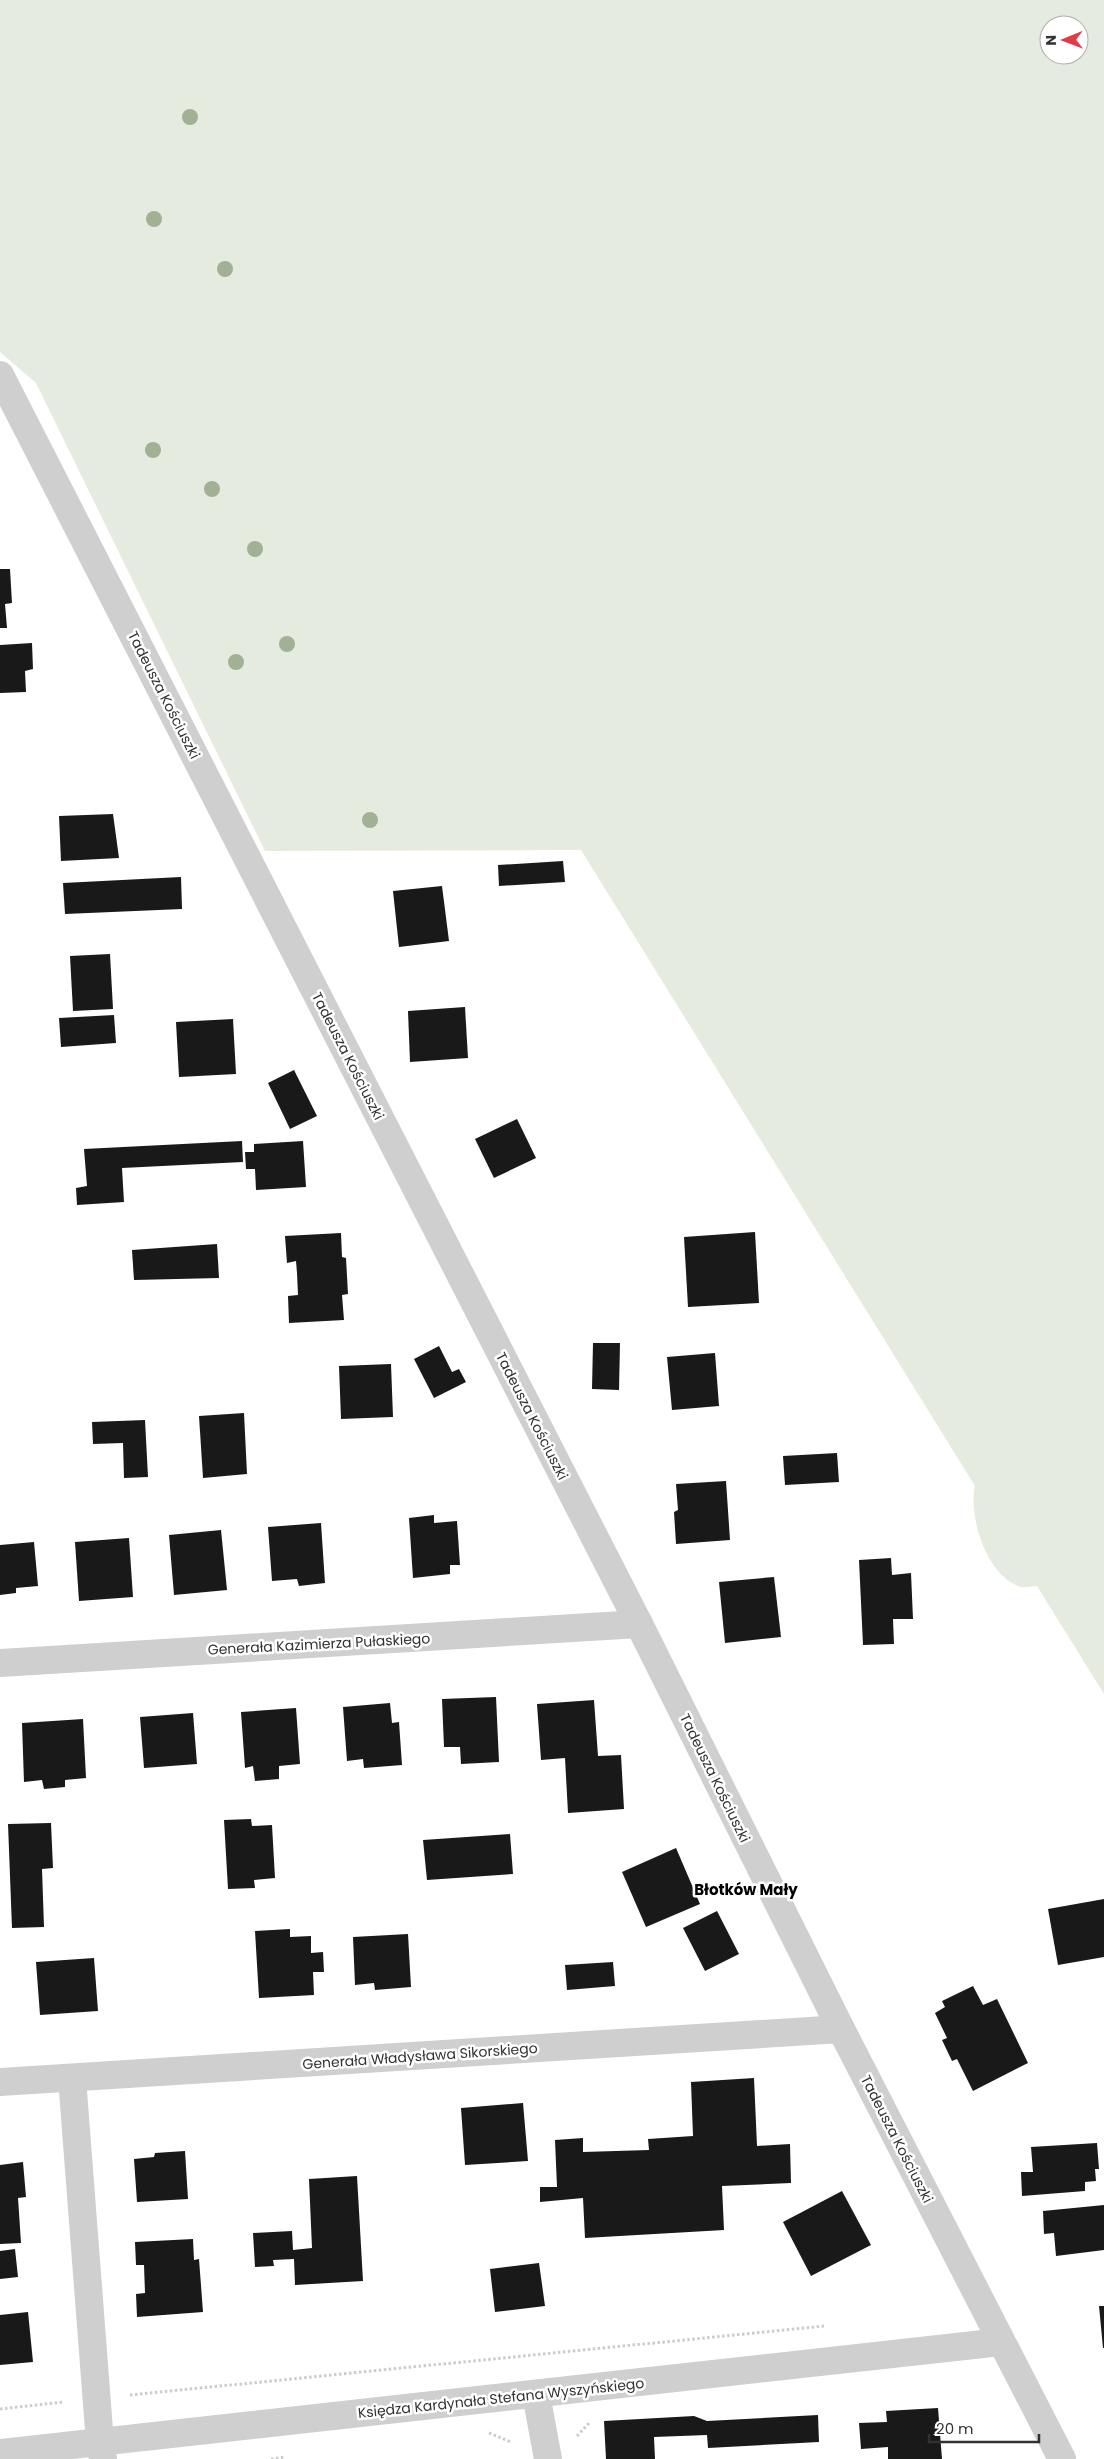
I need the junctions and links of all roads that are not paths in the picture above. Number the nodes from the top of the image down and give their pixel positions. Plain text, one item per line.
1 (0, 375) edge
2 (639, 1624) junction
3 (0, 1663) edge
4 (840, 2029) junction
5 (72, 2078) junction
6 (0, 2082) edge
7 (1002, 2342) junction
8 (536, 2394) junction
9 (101, 2451) edge
10 (547, 2452) edge
11 (0, 2453) edge
12 (1062, 2459) edge

1 - 2 street, Tadeusza Kościuszki
2 - 3 street, Generała Kazimierza Pułaskiego
2 - 4 street, Tadeusza Kościuszki
4 - 5 street, Generała Władysława Sikorskiego
4 - 7 street, Tadeusza Kościuszki
5 - 6 street, Generała Władysława Sikorskiego
5 - 9 street
7 - 8 street, Księdza Kardynała Stefana Wyszyńskiego
7 - 12 street, Tadeusza Kościuszki
8 - 9 street, Księdza Kardynała Stefana Wyszyńskiego
8 - 10 street
9 - 11 street, Księdza Kardynała Stefana Wyszyńskiego

